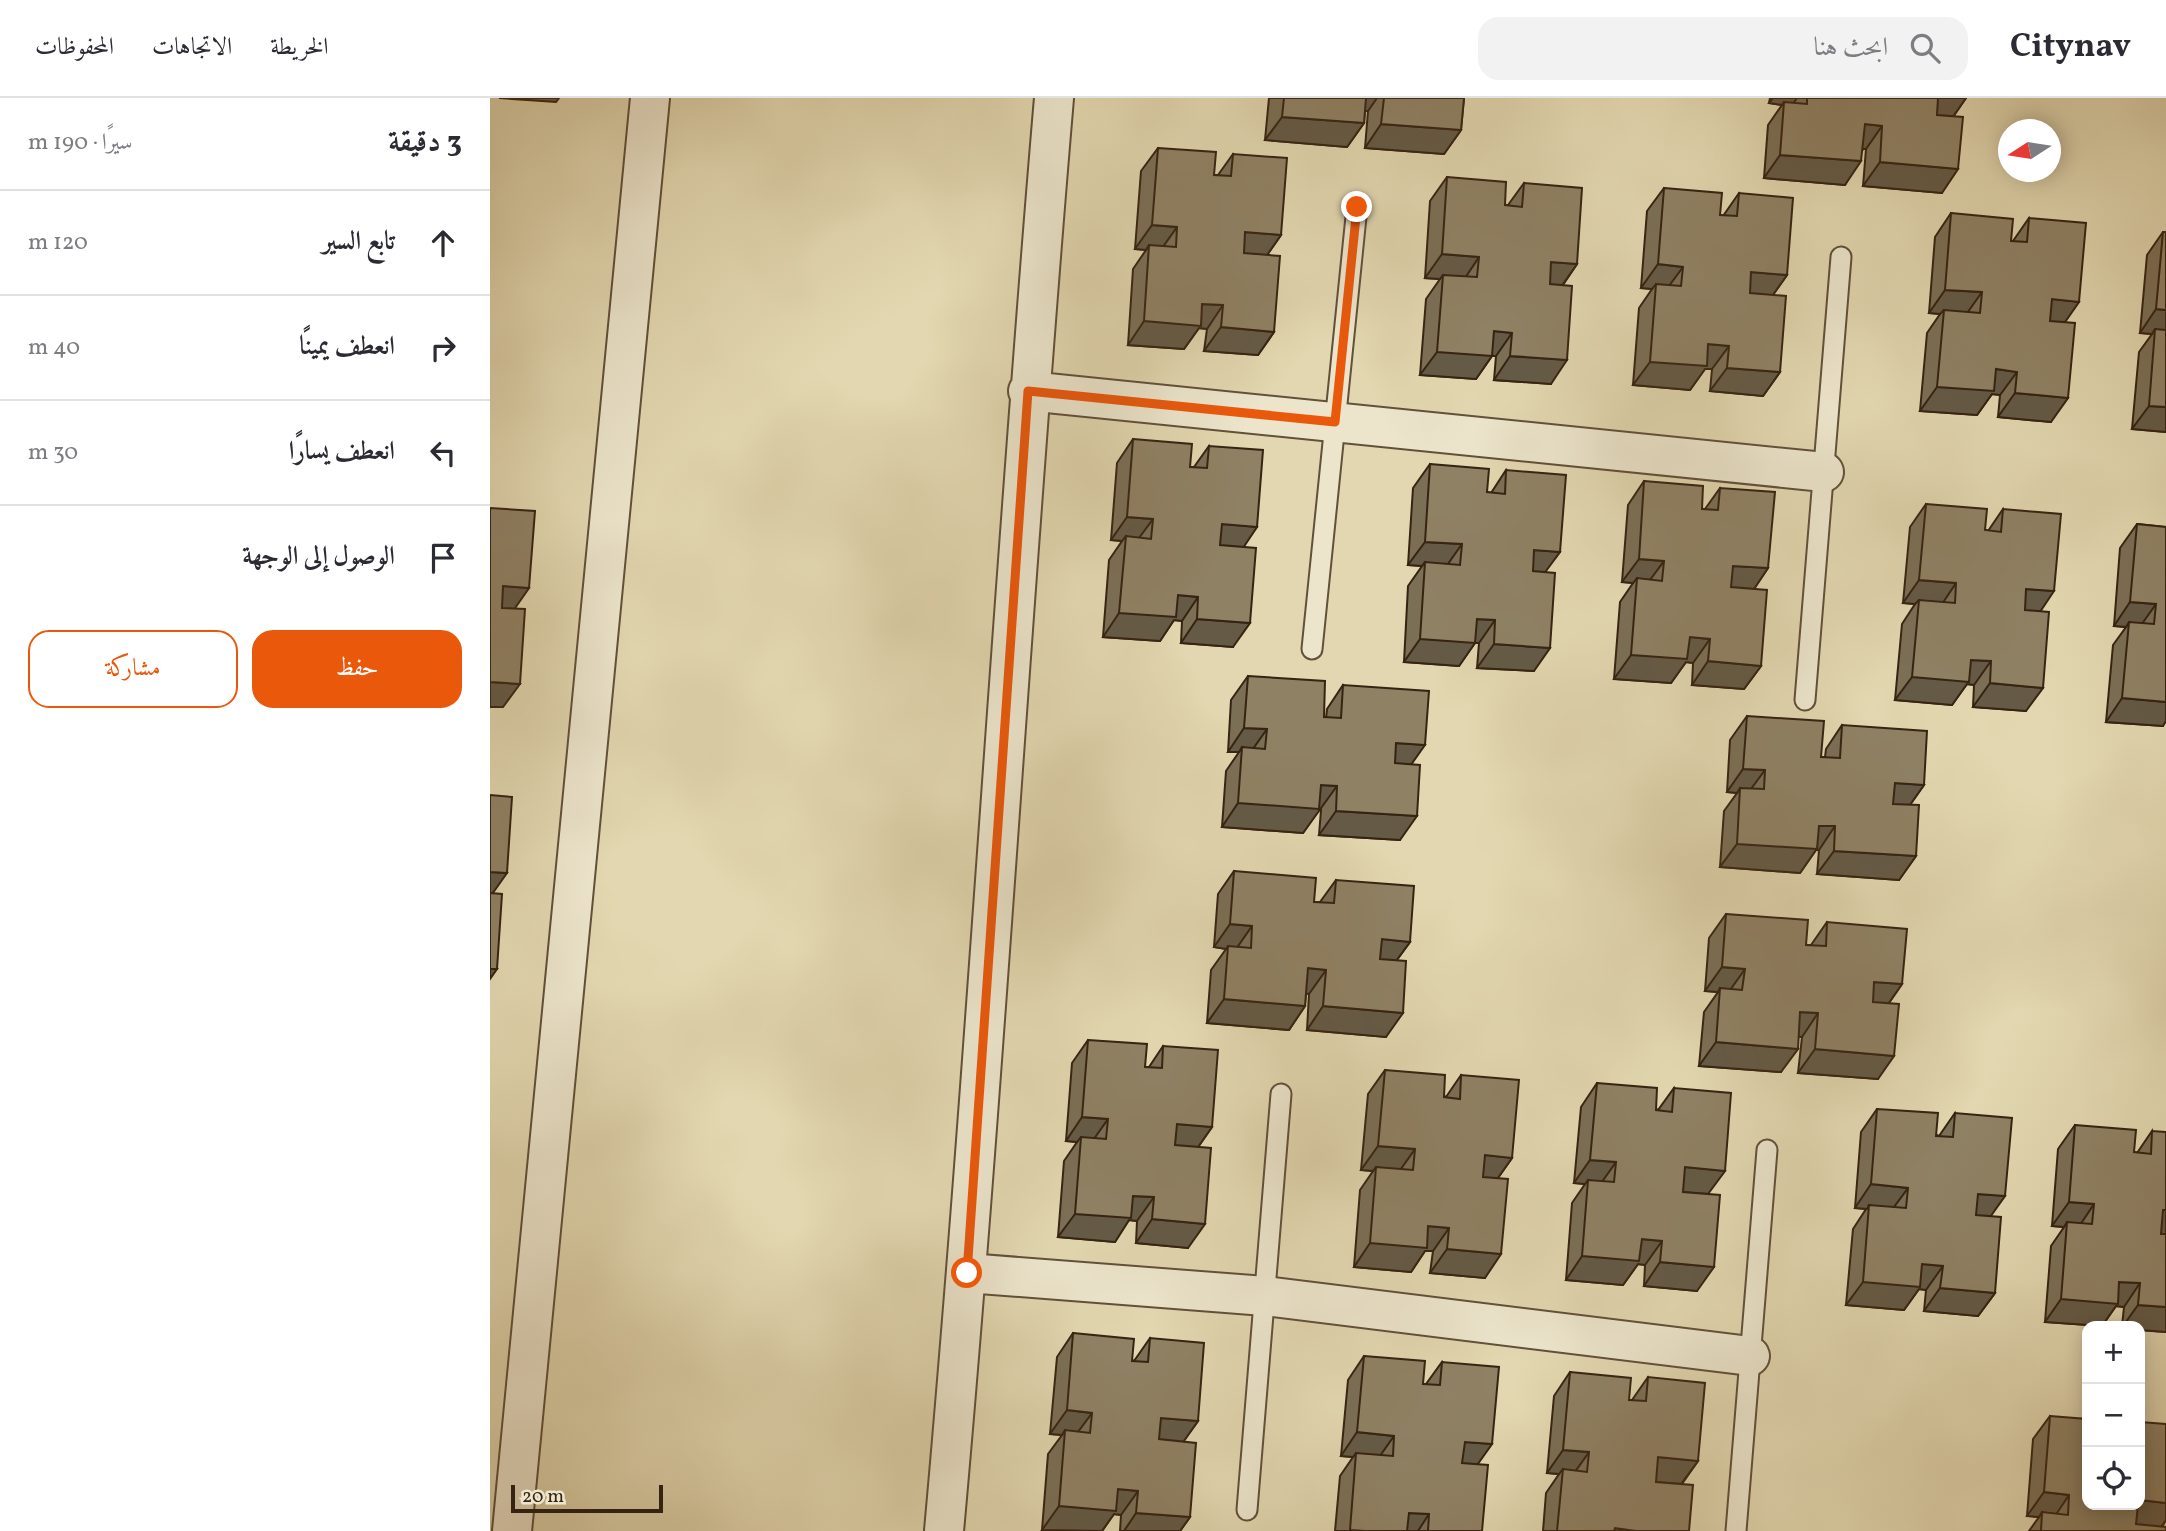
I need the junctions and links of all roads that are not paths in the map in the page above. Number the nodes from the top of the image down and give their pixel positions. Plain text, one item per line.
1 (650, 98) edge
2 (1054, 98) edge
3 (1357, 207) dead end
4 (1841, 257) dead end
5 (1028, 391) junction
6 (1335, 422) junction
7 (1824, 472) junction
8 (1312, 649) dead end
9 (1805, 700) dead end
10 (1281, 1094) dead end
11 (1768, 1150) dead end
12 (967, 1273) junction
13 (1265, 1296) junction
14 (1750, 1356) junction
15 (1247, 1510) dead end
16 (512, 1531) edge
17 (944, 1531) edge
18 (1736, 1531) edge

1 - 16 street
2 - 5 street
3 - 6 lane
4 - 7 lane
5 - 6 street
5 - 12 street
6 - 7 street
6 - 8 lane
7 - 9 lane
10 - 13 lane
11 - 14 lane
12 - 13 street
12 - 17 street
13 - 14 street
13 - 15 lane
14 - 18 lane

